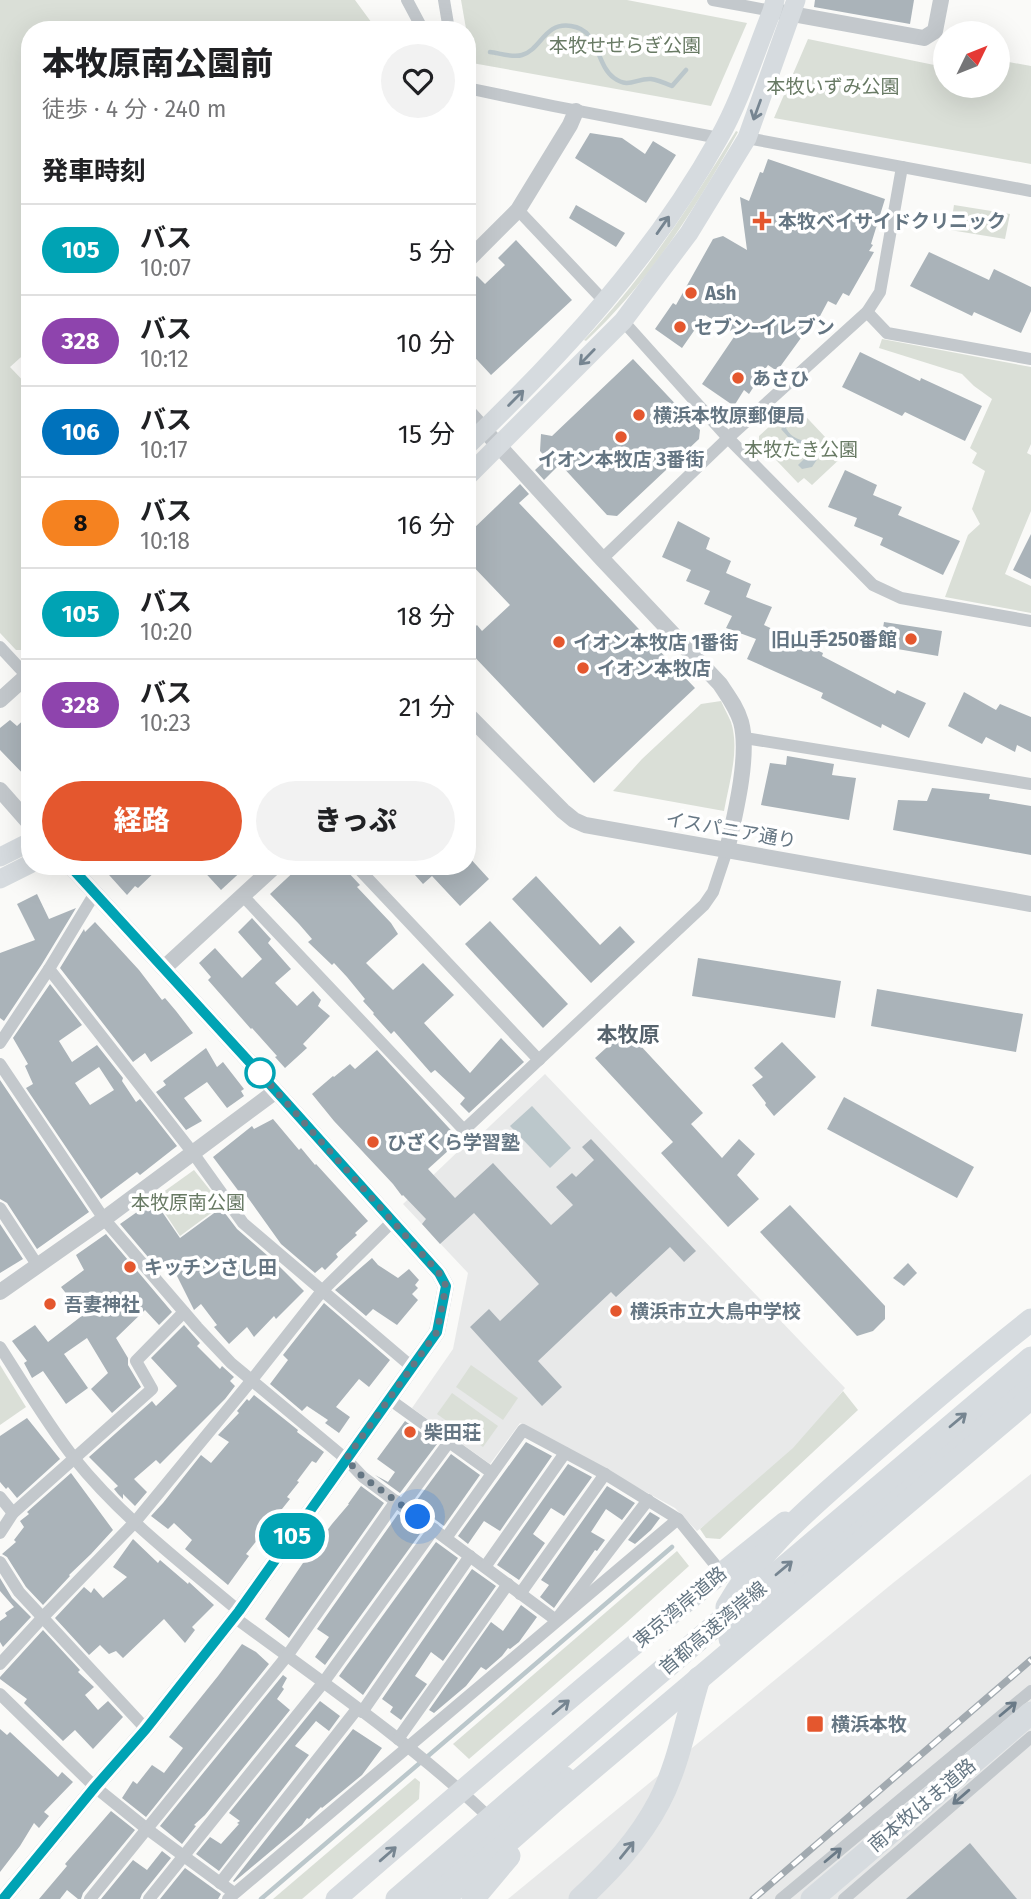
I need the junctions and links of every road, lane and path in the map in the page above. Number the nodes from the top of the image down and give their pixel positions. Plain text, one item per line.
1 (407, 0) edge
2 (444, 0) edge
3 (713, 0) edge
4 (941, 0) edge
5 (773, 5) edge
6 (794, 7) edge
7 (418, 21) edge
8 (448, 21) edge
9 (476, 90) edge
10 (576, 111) junction
11 (719, 138) junction
12 (747, 138) junction
13 (902, 167) junction
14 (1031, 191) edge
15 (518, 209) junction
16 (476, 252) edge
17 (605, 302) junction
18 (867, 312) junction
19 (623, 321) junction
20 (1031, 359) edge
21 (476, 421) edge
22 (484, 429) junction
23 (476, 437) edge
24 (728, 438) junction
25 (500, 446) junction
26 (476, 469) edge
27 (602, 559) junction
28 (1031, 621) edge
29 (0, 647) edge
30 (21, 668) edge
31 (21, 682) edge
32 (0, 701) edge
33 (476, 723) edge
34 (745, 738) junction
35 (1031, 784) edge
36 (0, 790) edge
37 (21, 814) edge
38 (21, 846) edge
39 (727, 850) junction
40 (0, 857) edge
41 (21, 868) edge
42 (78, 875) edge
43 (265, 875) edge
44 (364, 875) edge
45 (0, 879) edge
46 (95, 893) junction
47 (243, 896) junction
48 (1031, 904) edge
49 (164, 968) junction
50 (49, 969) junction
51 (0, 1043) edge
52 (539, 1060) junction
53 (0, 1064) edge
54 (276, 1091) junction
55 (193, 1153) junction
56 (0, 1208) edge
57 (104, 1219) junction
58 (393, 1221) junction
59 (38, 1266) junction
60 (322, 1291) junction
61 (0, 1292) edge
62 (184, 1312) junction
63 (1031, 1322) edge
64 (0, 1347) edge
65 (1031, 1359) edge
66 (412, 1367) junction
67 (251, 1381) junction
68 (1031, 1381) edge
69 (1031, 1398) edge
70 (388, 1399) junction
71 (449, 1442) junction
72 (565, 1453) junction
73 (74, 1458) junction
74 (346, 1459) junction
75 (492, 1474) junction
76 (605, 1474) junction
77 (0, 1497) edge
78 (648, 1500) junction
79 (399, 1503) junction
80 (13, 1513) junction
81 (678, 1519) junction
82 (135, 1522) junction
83 (434, 1529) junction
84 (0, 1533) edge
85 (446, 1538) junction
86 (471, 1556) junction
87 (0, 1562) edge
88 (485, 1567) junction
89 (721, 1572) junction
90 (508, 1584) junction
91 (520, 1594) junction
92 (237, 1614) junction
93 (43, 1617) junction
94 (556, 1620) junction
95 (287, 1656) junction
96 (0, 1664) edge
97 (323, 1683) junction
98 (1031, 1690) edge
99 (0, 1694) edge
100 (360, 1710) junction
101 (1031, 1713) edge
102 (146, 1729) junction
103 (1031, 1737) edge
104 (403, 1743) junction
105 (95, 1787) junction
106 (461, 1791) junction
107 (553, 1802) junction
108 (147, 1829) junction
109 (502, 1830) junction
110 (183, 1855) junction
111 (220, 1883) junction
112 (231, 1896) edge
113 (3, 1899) edge
114 (90, 1899) edge
115 (149, 1899) edge
116 (336, 1899) edge
117 (397, 1899) edge
118 (422, 1899) edge
119 (443, 1899) edge
120 (473, 1899) edge
121 (580, 1899) edge
122 (781, 1899) edge
123 (813, 1899) edge
124 (844, 1899) edge

1 - 7 street
2 - 8 street
3 - 5 street
4 - 6 street
5 - 6 street
5 - 11 main road
6 -> 12 main road
9 - 10 street
10 - 11 street
10 - 15 street
17 -> 11 main road
12 - 13 street
12 - 19 main road
13 - 14 street
13 - 18 street
15 - 16 street
15 - 17 street
22 -> 17 main road
18 - 20 street
18 - 24 street
19 - 24 street
19 -> 25 main road
21 - 22 street
22 - 23 main road
22 - 25 street
24 - 27 street
24 - 28 street
25 - 26 main road
25 - 27 street
27 - 34 street
29 - 30 street
31 - 32 street
33 - 39 street, イスパニア通り
34 - 35 street
34 - 39 street
36 - 37 street
38 - 40 main road
39 - 48 street, イスパニア通り
39 - 52 street
41 - 45 main road
42 - 46 street
43 - 47 street
44 - 52 street
46 - 49 street
46 - 50 street
47 - 49 street
47 - 52 street
49 - 54 street
50 - 51 street
50 - 55 street
53 - 57 street
54 - 55 street
54 - 58 street
55 - 57 street
55 - 60 street
56 - 59 street
57 - 59 street
57 - 62 street
58 - 60 street
58 - 66 street
59 - 61 street
60 - 66 street
60 - 67 street
62 - 67 street
62 - 73 street
63 - 89 highway, 東京湾岸道路
121 -> 63 highway
64 - 73 street
117 -> 65 highway, 首都高速湾岸線
66 - 70 street
67 - 74 street
67 - 82 street
68 - 109 highway
69 - 107 highway, 首都高速湾岸線
70 - 71 street
70 - 74 street
71 - 75 street
71 - 79 street
72 - 75 street
72 - 76 street
72 - 88 street
73 - 80 street
73 - 82 street
74 - 79 street
74 - 92 street
75 - 85 street
76 - 78 street
76 - 91 street
77 - 80 street
78 - 81 street
78 - 94 street
79 - 83 street
79 - 95 street
80 - 84 street
81 - 89 street
81 - 94 street
82 - 92 street
82 - 93 street
83 - 85 street
83 - 97 street
85 - 86 street
86 - 88 street
86 - 100 street
87 - 93 street
88 - 90 street
106 -> 89 highway, 東京湾岸道路
90 - 91 street
90 - 104 street
91 - 94 street
92 - 95 street
92 - 102 street
93 - 96 street
93 - 102 street
94 - 104 street
95 - 97 street
95 - 108 street
97 - 100 street
97 - 110 street
122 -> 98 street
99 - 105 street
100 - 104 street
100 - 111 street
101 - 123 highway, 南本牧はま道路
102 - 105 street
103 -> 124 street
104 - 106 street
104 - 112 street
105 - 108 street
105 - 113 street
106 - 109 street
116 -> 106 highway, 東京湾岸道路
107 - 119 highway, 首都高速湾岸線
107 - 120 highway
108 - 110 street
108 - 114 street
109 - 118 highway
110 - 111 street
110 - 115 street
111 - 112 street

